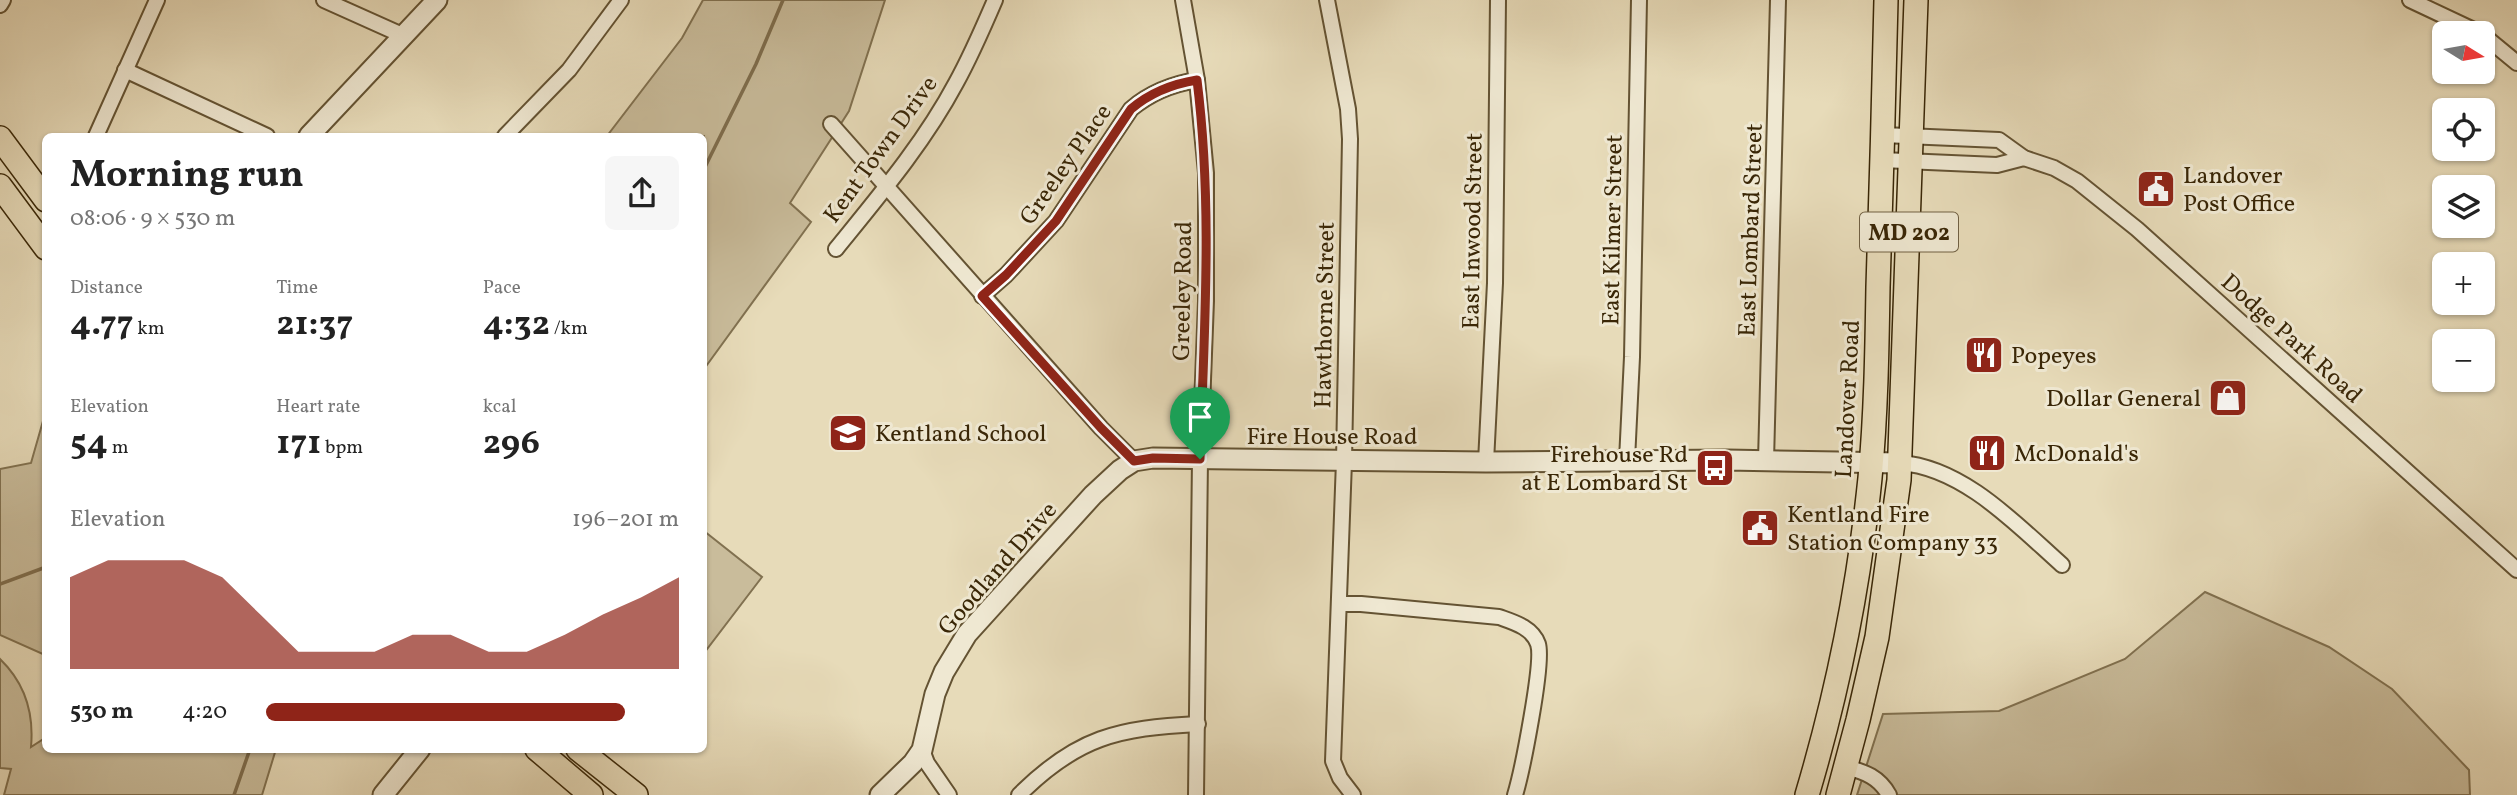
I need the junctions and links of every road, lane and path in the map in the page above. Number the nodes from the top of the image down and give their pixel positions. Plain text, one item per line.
1 (3, 0) edge
2 (157, 0) edge
3 (324, 0) edge
4 (437, 0) edge
5 (621, 0) edge
6 (995, 0) edge
7 (1183, 0) edge
8 (1327, 0) edge
9 (1498, 0) edge
10 (1639, 0) edge
11 (1778, 0) edge
12 (1886, 0) edge
13 (1916, 0) edge
14 (2410, 0) edge
15 (0, 5) edge
16 (2454, 21) edge
17 (402, 35) junction
18 (2496, 46) edge
19 (2517, 63) edge
20 (125, 71) junction
21 (1197, 80) junction
22 (831, 124) dead end
23 (97, 133) edge
24 (260, 133) edge
25 (312, 133) edge
26 (508, 133) edge
27 (1883, 135) junction
28 (1912, 135) junction
29 (0, 138) edge
30 (2024, 158) junction
31 (1882, 160) junction
32 (1911, 161) junction
33 (885, 185) junction
34 (0, 186) edge
35 (42, 195) edge
36 (42, 243) edge
37 (836, 248) dead end
38 (982, 296) junction
39 (1200, 459) junction
40 (1627, 460) junction
41 (1766, 460) junction
42 (1134, 461) junction
43 (1344, 461) junction
44 (1486, 462) junction
45 (1871, 462) junction
46 (1900, 463) junction
47 (2062, 565) dead end
48 (2517, 570) edge
49 (1340, 604) junction
50 (1198, 724) junction
51 (922, 750) junction
52 (417, 753) edge
53 (542, 753) edge
54 (583, 753) edge
55 (1818, 759) junction
56 (1846, 767) junction
57 (383, 795) edge
58 (591, 795) edge
59 (636, 795) edge
60 (880, 795) edge
61 (949, 795) edge
62 (1019, 795) edge
63 (1196, 795) edge
64 (1353, 795) edge
65 (1515, 795) edge
66 (1807, 795) edge
67 (1838, 795) edge
68 (1889, 795) edge

1 - 15 street
2 - 20 street
3 - 17 street
4 - 17 street
5 - 26 street
6 - 33 street, Kent Town Drive
7 - 21 street, Greeley Road
8 - 43 street, Hawthorne Street
9 - 44 street, East Inwood Street
10 - 40 street, East Kilmer Street
11 - 41 street, East Lombard Street
12 - 27 main road, Landover Road / MD 202
13 - 28 main road, MD 202
14 - 16 street
17 - 25 street
18 - 19 street
20 - 23 street
20 - 24 street
21 - 38 street, Greeley Place
21 - 39 street, Greeley Road
22 - 33 street
27 - 28 street, Dodge Park Road
27 - 31 main road, Landover Road / MD 202
28 - 30 street, Dodge Park Road
28 - 32 main road, MD 202
29 - 35 main road
30 - 32 street
30 - 48 street, Dodge Park Road
31 - 32 street
31 - 45 main road, Landover Road / MD 202
32 - 46 main road, MD 202
33 - 37 street, Kent Town Drive
33 - 38 street
34 - 36 main road
38 - 42 street
39 - 42 street, Fire House Road
39 - 43 street, Fire House Road
39 - 50 street, Greeley Road
40 - 41 street, Fire House Road
40 - 44 street, Fire House Road
41 - 45 street, Fire House Road
42 - 51 street, Goodland Drive
43 - 44 street, Fire House Road
43 - 49 street, Hawthorne Street
45 - 46 street, Fire House Road
45 - 55 main road, Landover Road / MD 202
46 - 47 street
46 - 56 main road, MD 202
49 - 64 street, Hawthorne Street
49 - 65 street
50 - 62 street
50 - 63 street, Greeley Road
51 - 60 street
51 - 61 street
52 - 57 street
53 - 58 main road
54 - 59 main road
55 - 56 main road
55 - 66 main road, Landover Road / MD 202
56 - 67 main road, MD 202
56 - 68 street

